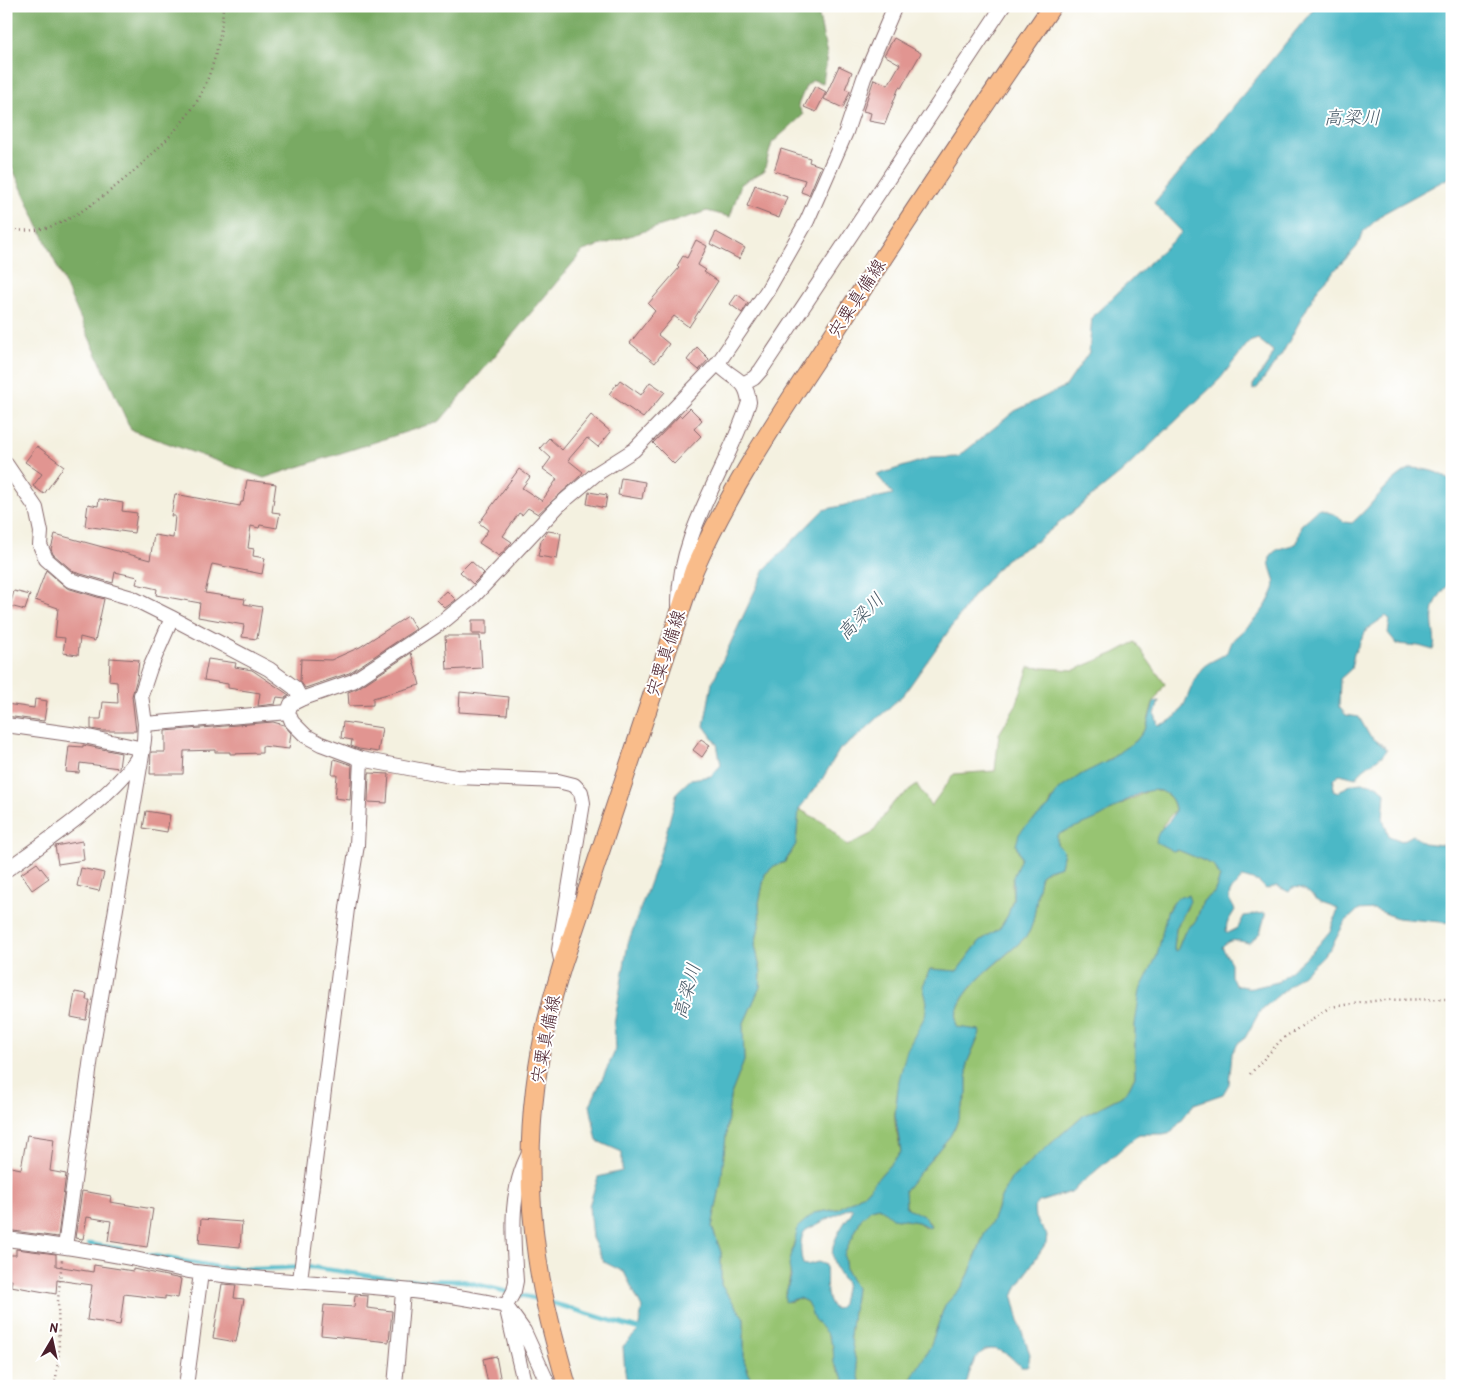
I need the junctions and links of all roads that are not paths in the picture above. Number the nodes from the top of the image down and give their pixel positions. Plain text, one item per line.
1 (895, 6) edge
2 (1004, 6) edge
3 (1052, 6) edge
4 (718, 363) junction
5 (743, 384) junction
6 (6, 464) edge
7 (679, 611) junction
8 (172, 618) junction
9 (301, 699) junction
10 (288, 712) junction
11 (145, 724) junction
12 (6, 725) edge
13 (143, 749) junction
14 (362, 759) junction
15 (6, 870) edge
16 (562, 966) junction
17 (530, 1152) junction
18 (6, 1239) edge
19 (65, 1247) junction
20 (201, 1273) junction
21 (300, 1280) junction
22 (403, 1292) junction
23 (506, 1306) junction
24 (186, 1386) edge
25 (394, 1386) edge
26 (525, 1386) edge
27 (549, 1386) edge
28 (567, 1386) edge

1 - 4 street
2 - 5 street
3 - 7 main road, 宍粟真備線
4 - 5 street
4 - 9 street
5 - 7 street
6 - 8 street
7 - 16 main road, 宍粟真備線
8 - 9 street
8 - 11 street
9 - 10 street
10 - 11 street
10 - 14 street
11 - 13 street
12 - 13 street
13 - 15 street
13 - 19 street
14 - 16 street
14 - 21 street
16 - 17 main road, 宍粟真備線
17 - 23 street
17 - 28 main road, 宍粟真備線
18 - 19 street
19 - 20 street
20 - 21 street
20 - 24 street
21 - 22 street
22 - 23 street
22 - 25 street
23 - 26 street
23 - 27 street

